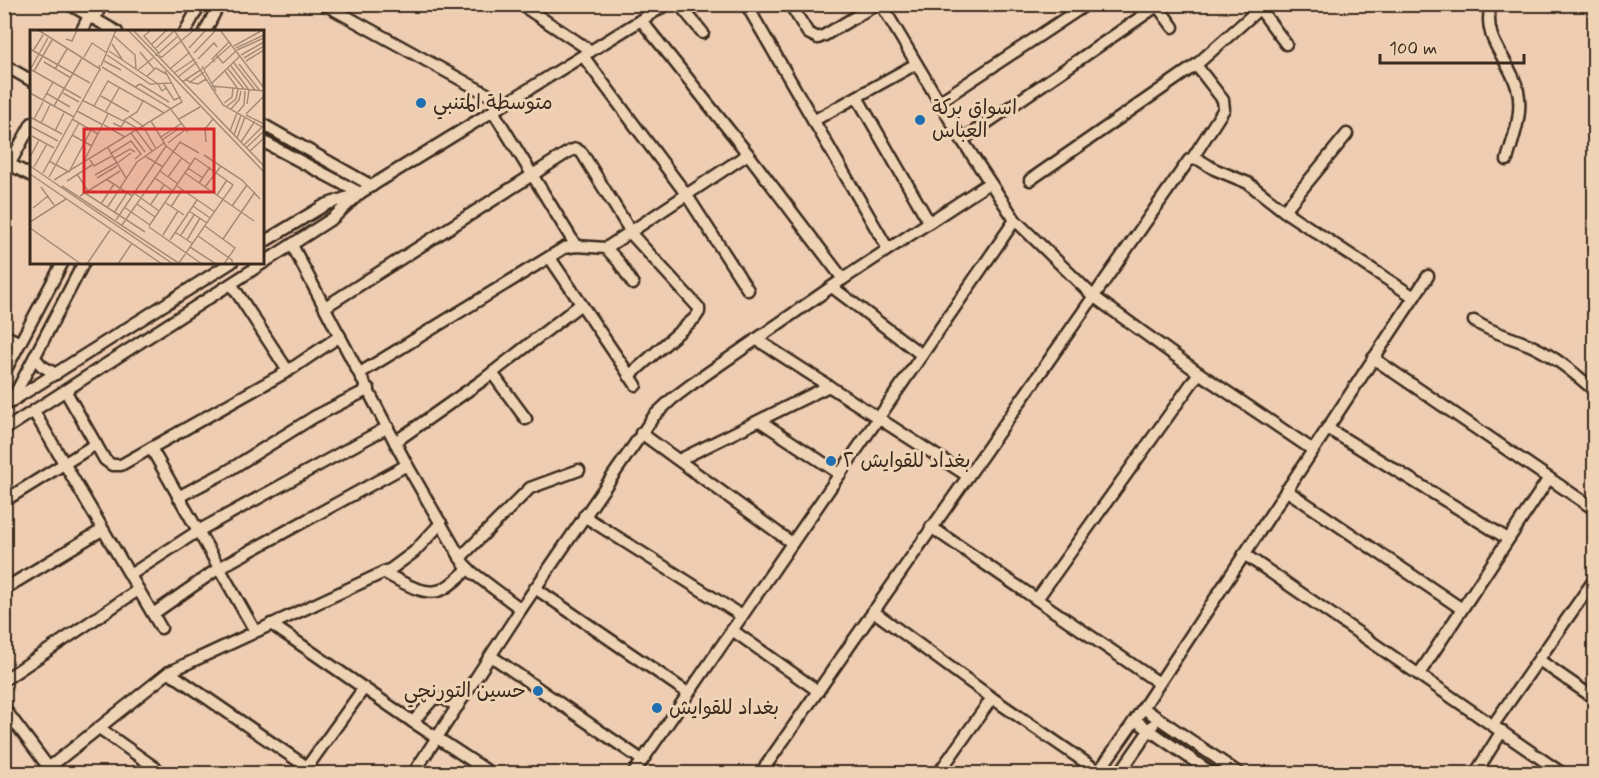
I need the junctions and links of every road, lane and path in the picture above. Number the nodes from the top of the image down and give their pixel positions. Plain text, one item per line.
1 (69, 4) edge
2 (102, 4) edge
3 (200, 4) edge
4 (219, 4) edge
5 (324, 4) edge
6 (520, 4) edge
7 (679, 4) edge
8 (746, 4) edge
9 (790, 4) edge
10 (879, 4) edge
11 (1087, 4) edge
12 (1491, 4) edge
13 (1157, 5) edge
14 (659, 6) edge
15 (1258, 7) edge
16 (92, 17) junction
17 (641, 20) junction
18 (1173, 27) dead end
19 (82, 30) edge
20 (114, 30) edge
21 (186, 30) edge
22 (206, 30) edge
23 (703, 33) dead end
24 (1286, 44) dead end
25 (587, 54) junction
26 (916, 64) junction
27 (4, 65) edge
28 (1196, 65) junction
29 (30, 80) edge
30 (857, 97) junction
31 (939, 102) junction
32 (505, 104) junction
33 (493, 111) junction
34 (813, 121) junction
35 (264, 125) edge
36 (30, 126) edge
37 (1347, 134) dead end
38 (962, 140) junction
39 (264, 142) edge
40 (747, 154) junction
41 (1192, 159) junction
42 (1506, 160) dead end
43 (6, 166) edge
44 (532, 174) junction
45 (30, 175) edge
46 (1030, 180) dead end
47 (989, 183) junction
48 (372, 186) junction
49 (360, 193) junction
50 (686, 194) junction
51 (1284, 211) junction
52 (1015, 220) junction
53 (929, 222) junction
54 (630, 232) junction
55 (264, 242) edge
56 (292, 245) junction
57 (576, 246) junction
58 (606, 248) junction
59 (888, 249) junction
60 (550, 258) junction
61 (62, 264) edge
62 (83, 264) edge
63 (229, 264) edge
64 (264, 264) edge
65 (264, 264) edge
66 (1428, 276) dead end
67 (843, 279) junction
68 (633, 284) dead end
69 (232, 285) junction
70 (832, 287) junction
71 (748, 290) dead end
72 (1093, 296) junction
73 (1414, 297) junction
74 (581, 304) junction
75 (325, 307) junction
76 (1474, 321) dead end
77 (4, 335) edge
78 (340, 336) junction
79 (756, 339) junction
80 (20, 344) junction
81 (922, 355) junction
82 (34, 358) junction
83 (1373, 358) junction
84 (7, 369) edge
85 (288, 371) junction
86 (27, 373) junction
87 (492, 373) junction
88 (1199, 373) junction
89 (56, 374) junction
90 (360, 374) junction
91 (629, 376) junction
92 (636, 385) dead end
93 (828, 386) junction
94 (369, 390) junction
95 (1594, 390) edge
96 (66, 392) junction
97 (8, 404) edge
98 (34, 412) junction
99 (526, 419) dead end
100 (879, 419) junction
101 (760, 421) junction
102 (388, 427) junction
103 (1327, 428) junction
104 (4, 430) edge
105 (641, 433) junction
106 (396, 442) junction
107 (96, 444) junction
108 (151, 448) junction
109 (1313, 450) junction
110 (679, 460) junction
111 (64, 465) junction
112 (407, 465) junction
113 (579, 470) dead end
114 (840, 474) junction
115 (968, 476) junction
116 (1549, 478) junction
117 (1286, 490) junction
118 (178, 497) junction
119 (4, 501) edge
120 (1594, 509) edge
121 (584, 516) junction
122 (441, 523) junction
123 (932, 527) junction
124 (102, 530) junction
125 (198, 531) junction
126 (1508, 539) junction
127 (792, 543) junction
128 (1244, 554) junction
129 (460, 558) junction
130 (219, 568) junction
131 (468, 569) junction
132 (383, 572) junction
133 (130, 576) junction
134 (1593, 586) edge
135 (536, 588) junction
136 (4, 589) edge
137 (138, 590) junction
138 (1037, 599) junction
139 (521, 609) junction
140 (1462, 609) junction
141 (873, 611) junction
142 (153, 614) junction
143 (742, 616) junction
144 (271, 624) junction
145 (161, 628) dead end
146 (732, 630) junction
147 (255, 631) junction
148 (491, 656) junction
149 (1539, 660) junction
150 (169, 672) junction
151 (1419, 674) junction
152 (4, 680) edge
153 (1159, 683) junction
154 (364, 688) junction
155 (818, 691) junction
156 (688, 693) junction
157 (992, 698) junction
158 (1594, 698) edge
159 (458, 706) junction
160 (4, 708) edge
161 (1143, 708) junction
162 (1158, 718) junction
163 (1135, 720) junction
164 (413, 722) junction
165 (99, 728) junction
166 (1497, 728) junction
167 (1149, 730) junction
168 (437, 738) junction
169 (1210, 753) junction
170 (642, 760) junction
171 (305, 770) edge
172 (1199, 770) edge
173 (45, 771) edge
174 (1098, 772) edge
175 (164, 774) edge
176 (413, 774) edge
177 (492, 774) edge
178 (633, 774) edge
179 (760, 774) edge
180 (938, 774) edge
181 (1119, 774) edge
182 (1214, 774) edge
183 (1240, 774) edge
184 (1474, 774) edge
185 (1563, 774) edge

1 - 16 street
2 - 16 street
3 - 21 street
4 - 22 street
5 - 32 street
6 - 25 street
7 - 23 street
8 - 34 street
9 - 10 street
10 - 26 street
11 - 31 street
12 - 42 street
13 - 18 street
13 - 38 street
14 - 17 street
15 - 24 street
15 - 28 street
16 - 19 street
16 - 20 street
17 - 25 street
17 - 40 street
25 - 32 street
25 - 50 street
26 - 30 street
26 - 31 street
27 - 29 street
28 - 41 street
28 - 46 street
30 - 34 street
30 - 53 street
31 - 38 street
32 - 33 street
33 - 44 street
33 - 48 street
34 - 59 street
35 - 48 street
36 - 43 street
37 - 51 street
38 - 47 street
39 - 49 street
40 - 50 street
40 - 67 street
41 - 51 street
41 - 72 street
43 - 45 street
44 - 54 street
44 - 57 street
44 - 75 street
47 - 52 street
47 - 53 street
48 - 49 street
49 - 55 street
49 - 56 street
50 - 54 street
50 - 71 street
51 - 73 street
52 - 72 street
52 - 81 street
53 - 59 street
54 - 58 street
54 - 91 street
56 - 65 street
56 - 75 street
57 - 58 street
57 - 60 street
58 - 68 street
59 - 67 street
60 - 74 street
60 - 90 street
61 - 80 street
62 - 82 street
63 - 89 street
64 - 69 street
66 - 73 street
67 - 70 street
69 - 85 street
69 - 96 street
70 - 79 street
70 - 81 street
72 - 88 street
72 - 115 street
73 - 83 street
74 - 87 street
74 - 91 street
75 - 78 street
76 - 95 street
77 - 80 street
78 - 85 street
78 - 90 street
79 - 93 street
79 - 105 street
80 - 84 street
81 - 100 street
82 - 86 street
82 - 89 street
83 - 103 street
83 - 116 street
84 - 86 street
85 - 108 street
86 - 97 street
87 - 99 street
87 - 106 street
88 - 109 street
88 - 138 street
89 - 97 street
90 - 94 street
91 - 92 street
93 - 100 street
93 - 101 street
94 - 102 street
94 - 118 street
96 - 98 street
96 - 107 street
98 - 104 street
98 - 111 street
100 - 114 street
100 - 115 street
101 - 110 street
101 - 114 street
102 - 106 street
102 - 125 street
103 - 109 street
103 - 126 street
105 - 110 street
105 - 121 street
106 - 112 street
107 - 108 street
107 - 111 street
108 - 118 street
109 - 117 street
110 - 127 street
111 - 119 street
111 - 124 street
112 - 122 street
112 - 130 street
113 - 129 street
114 - 127 street
115 - 123 street
116 - 120 street
116 - 126 street
117 - 128 street
117 - 140 street
118 - 125 street
121 - 135 street
121 - 143 street
122 - 129 street
122 - 132 street
123 - 138 street
123 - 141 street
124 - 133 street
124 - 136 street
125 - 130 street
125 - 133 street
126 - 140 street
127 - 143 street
128 - 151 street
128 - 153 street
129 - 131 street
130 - 142 street
130 - 147 street
131 - 132 street
131 - 139 street
132 - 144 street
133 - 137 street
134 - 149 street
135 - 139 street
135 - 156 street
137 - 142 street
137 - 152 street
138 - 153 street
139 - 148 street
140 - 151 street
141 - 155 street
141 - 157 street
142 - 145 street
143 - 146 street
144 - 147 street
144 - 154 street
146 - 155 street
146 - 156 street
147 - 150 street
148 - 159 street
148 - 170 street
149 - 158 street
149 - 166 street
150 - 165 street
150 - 171 street
151 - 166 street
153 - 161 street
154 - 164 street
154 - 171 street
155 - 179 street
156 - 170 street
157 - 174 street
157 - 180 street
159 - 164 street
159 - 168 street
160 - 173 street
161 - 162 street
161 - 163 street
162 - 167 street
162 - 169 street
163 - 167 street
163 - 174 street
164 - 168 street
165 - 173 street
165 - 175 street
166 - 184 street
166 - 185 street
167 - 172 street
167 - 181 street
168 - 176 street
168 - 177 street
169 - 172 street
169 - 183 street
170 - 178 street
172 - 182 street

